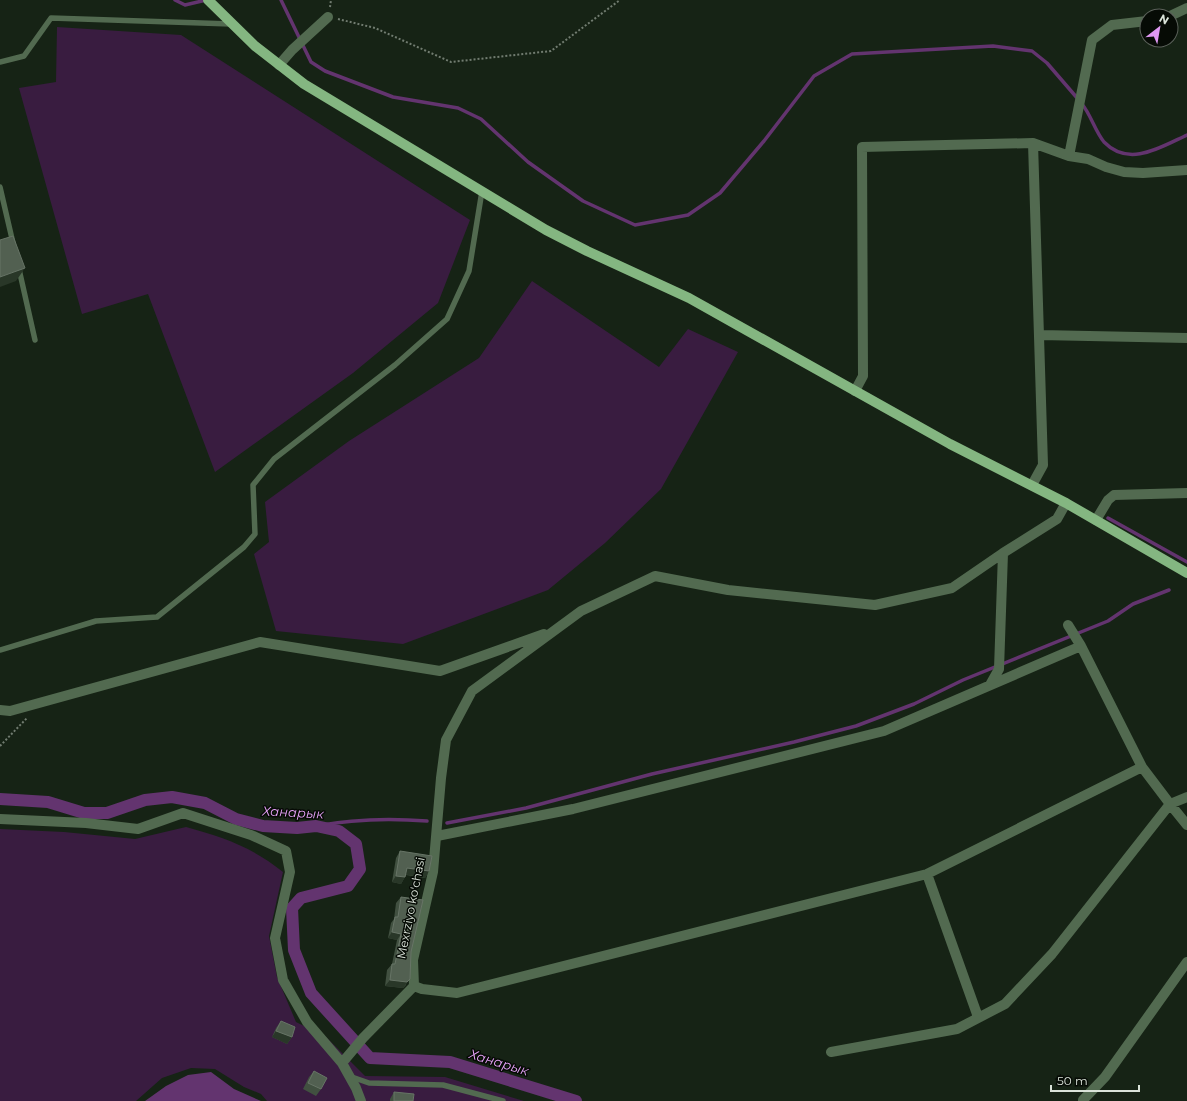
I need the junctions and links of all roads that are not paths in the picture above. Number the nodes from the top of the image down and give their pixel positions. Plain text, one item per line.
1 (210, 3) edge
2 (325, 20) road end
3 (1139, 22) edge
4 (231, 24) junction
5 (0, 62) edge
6 (279, 65) junction
7 (1033, 144) junction
8 (1069, 156) junction
9 (1187, 170) edge
10 (0, 187) edge
11 (482, 191) junction
12 (14, 247) edge
13 (17, 262) edge
14 (1040, 335) junction
15 (1187, 338) edge
16 (35, 340) dead end
17 (855, 391) junction
18 (1032, 485) junction
19 (1187, 493) edge
20 (1066, 503) junction
21 (1096, 520) junction
22 (1003, 553) junction
23 (1187, 573) edge
24 (1068, 625) dead end
25 (556, 630) junction
26 (1079, 643) junction
27 (0, 650) edge
28 (990, 685) junction
29 (0, 710) edge
30 (1142, 767) junction
31 (1187, 797) edge
32 (1170, 804) junction
33 (0, 819) edge
34 (1187, 825) edge
35 (437, 836) junction
36 (926, 874) junction
37 (1187, 962) edge
38 (414, 986) junction
39 (978, 1017) junction
40 (831, 1052) dead end
41 (342, 1063) junction
42 (349, 1076) junction
43 (1083, 1100) edge
44 (361, 1101) edge
45 (503, 1101) edge

1 - 4 main road
2 - 6 street
3 - 8 street
4 - 5 lane
4 - 6 main road
6 - 11 main road
7 - 8 street
7 - 14 street
7 - 17 street
8 - 9 street
10 - 12 lane
11 - 17 main road
11 - 27 lane
13 - 16 lane
14 - 15 street
14 - 18 street
17 - 18 main road
18 - 20 main road
19 - 21 street
20 - 21 main road
20 - 22 street, Mexrziyo ko'chasi
21 - 23 main road
22 - 25 street, Mexrziyo ko'chasi
22 - 28 street
24 - 26 street
25 - 29 street
25 - 35 street, Mexrziyo ko'chasi
26 - 28 street
26 - 30 street
28 - 35 street
30 - 32 street
30 - 36 street
31 - 32 street
32 - 34 street
32 - 39 street
33 - 41 street
35 - 38 street, Mexrziyo ko'chasi
36 - 38 street
36 - 39 street
37 - 43 street
38 - 41 street
39 - 40 street
41 - 42 street
42 - 44 street
42 - 45 lane

